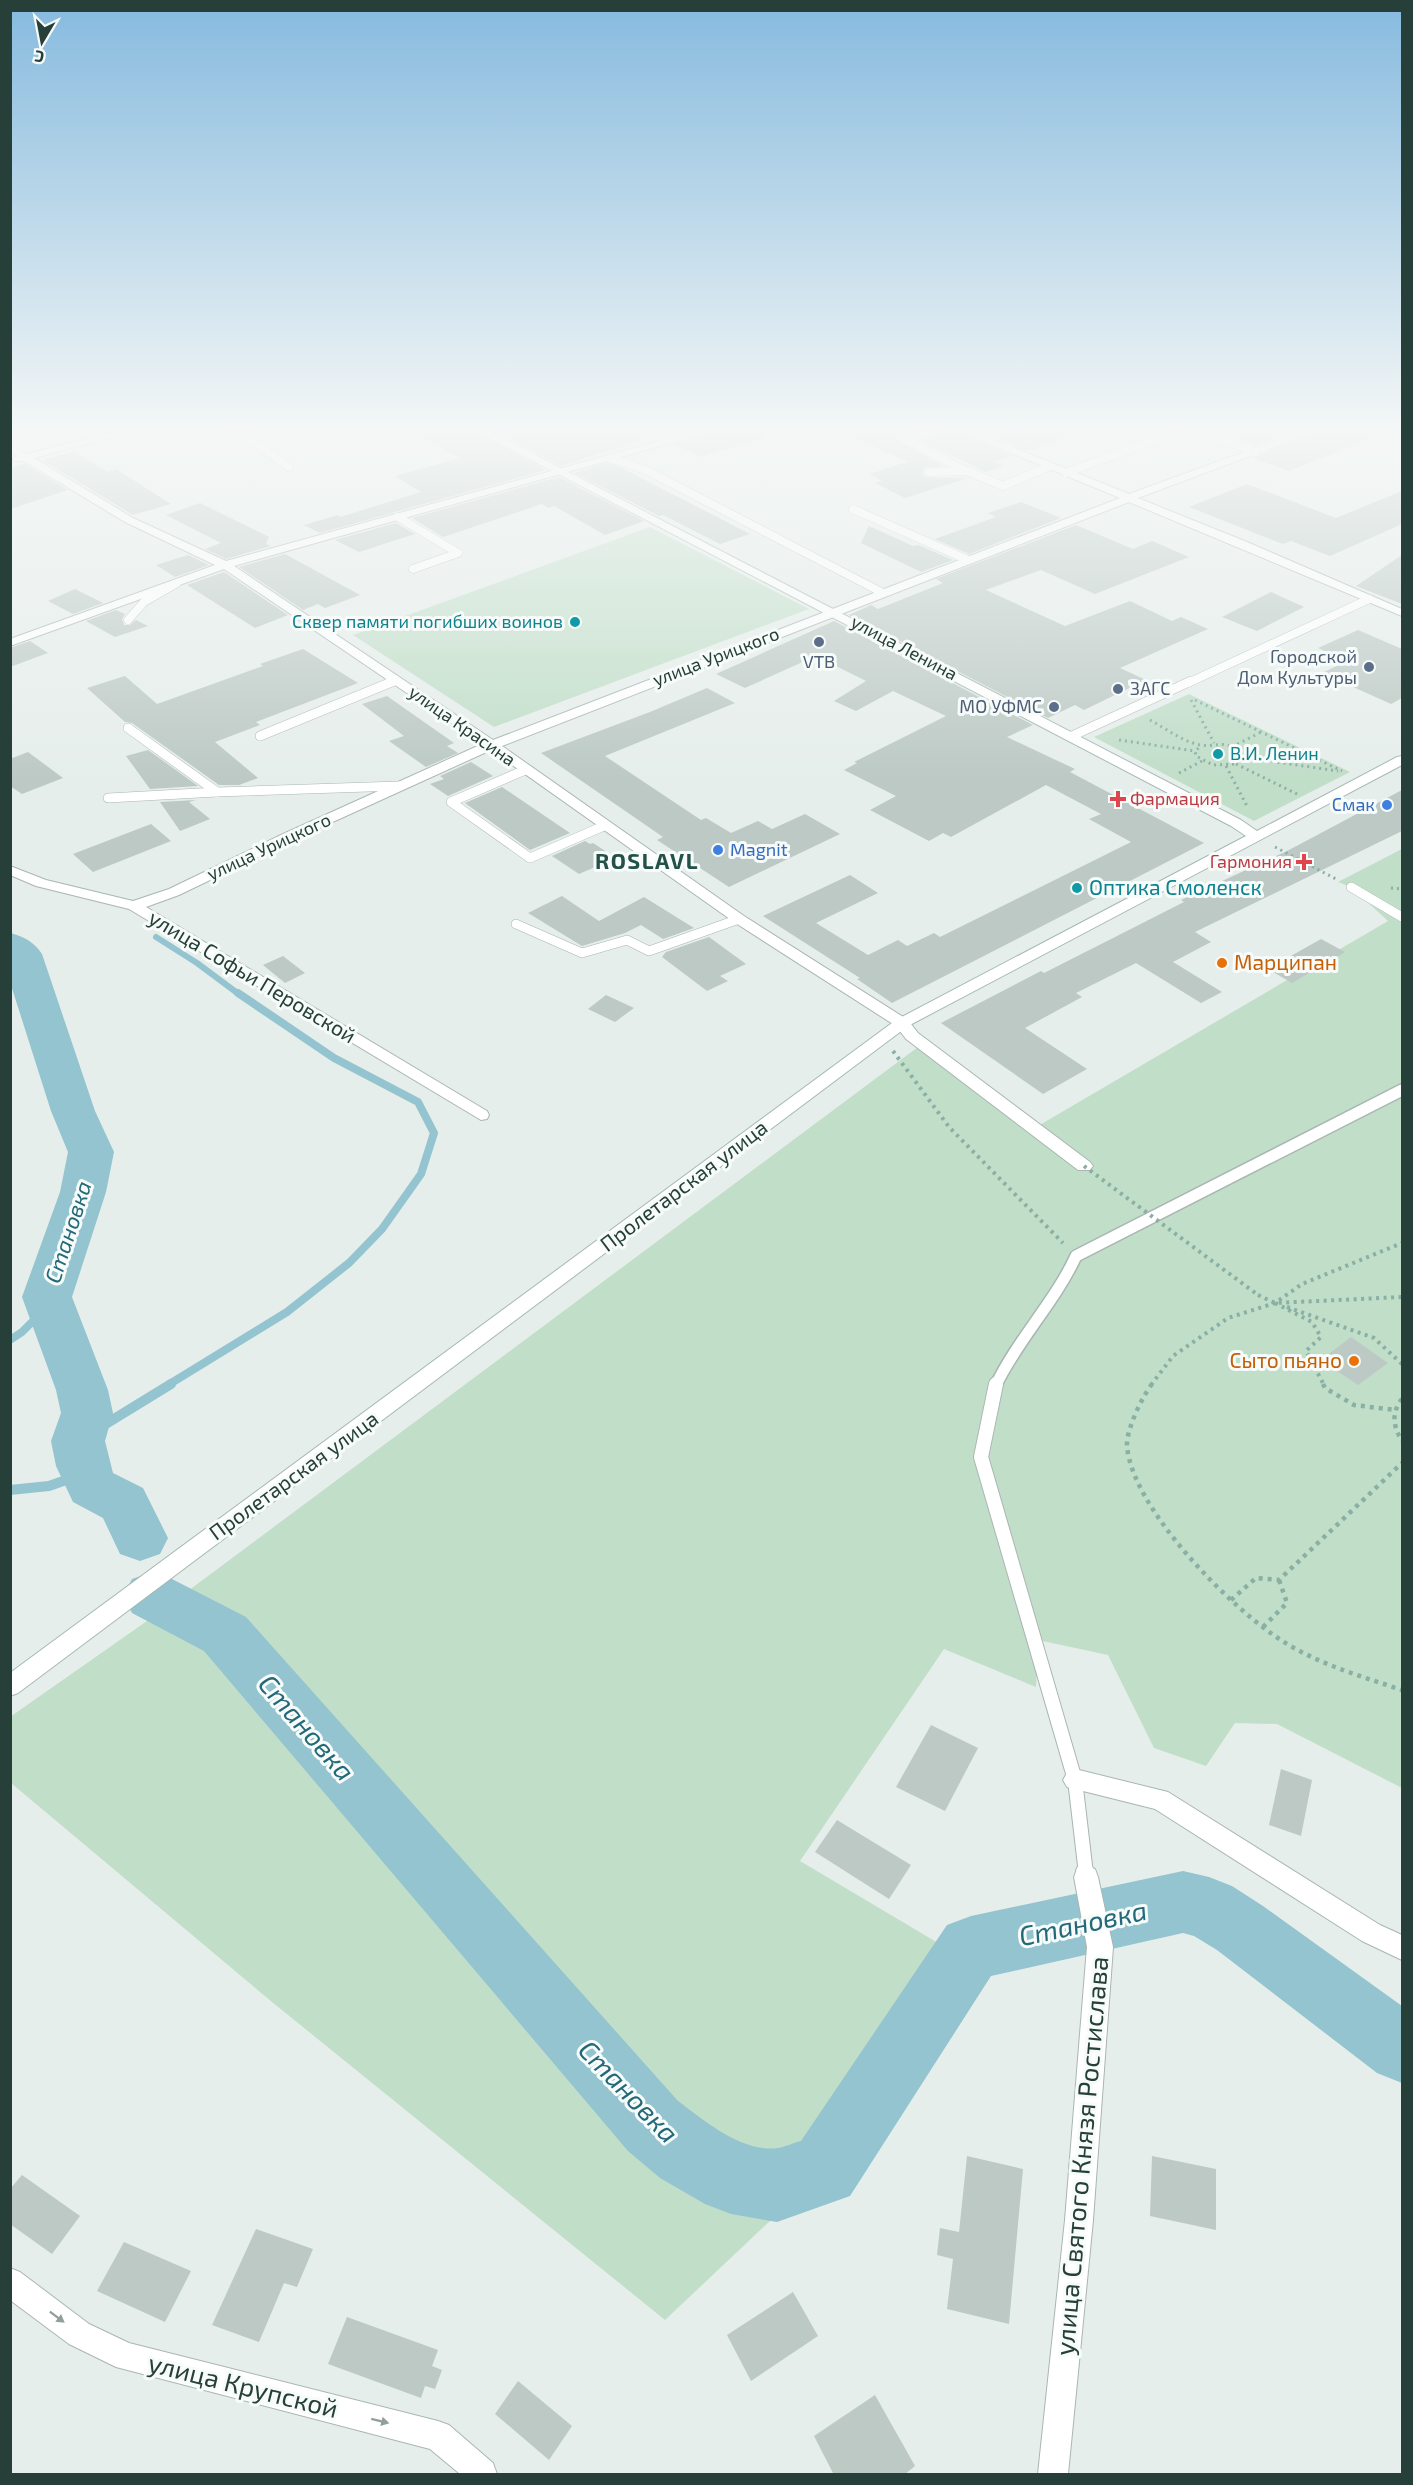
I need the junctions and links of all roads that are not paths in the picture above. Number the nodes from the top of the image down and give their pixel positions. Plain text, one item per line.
1 (189, 548) edge
2 (287, 548) edge
3 (450, 548) edge
4 (708, 548) edge
5 (796, 548) edge
6 (941, 548) edge
7 (999, 548) edge
8 (1248, 548) edge
9 (968, 560) junction
10 (225, 565) junction
11 (413, 569) dead end
12 (181, 581) junction
13 (883, 593) junction
14 (1369, 599) junction
15 (834, 612) junction
16 (1402, 613) edge
17 (128, 620) dead end
18 (10, 643) edge
19 (396, 681) junction
20 (128, 728) dead end
21 (260, 736) dead end
22 (1072, 736) junction
23 (492, 745) junction
24 (1402, 760) edge
25 (525, 770) junction
26 (399, 786) junction
27 (217, 792) junction
28 (108, 798) dead end
29 (606, 825) junction
30 (1257, 837) junction
31 (10, 870) edge
32 (1351, 887) road end
33 (134, 906) junction
34 (1402, 917) edge
35 (739, 919) junction
36 (516, 924) dead end
37 (902, 1023) junction
38 (1402, 1090) edge
39 (481, 1115) dead end
40 (1084, 1166) road end
41 (10, 1686) edge
42 (1075, 1780) junction
43 (1086, 1877) joint
44 (1402, 1948) edge
45 (10, 2282) edge
46 (482, 2475) edge
47 (1053, 2475) edge

1 - 10 street, улица Красина
2 - 10 street
3 - 11 lane
4 - 15 street, улица Ленина
5 - 13 lane
6 - 9 lane
7 - 9 street, улица Урицкого
8 - 14 street
9 - 13 street, улица Урицкого
10 - 12 street
10 - 19 street, улица Красина
12 - 17 lane
12 - 18 street
13 - 15 street, улица Урицкого
14 - 16 street
14 - 22 lane
15 - 22 street, улица Ленина
15 - 23 street, улица Урицкого
19 - 21 lane
19 - 23 street, улица Красина
20 - 27 lane
22 - 30 street, улица Ленина
23 - 25 street, улица Красина
23 - 26 street, улица Урицкого
24 - 30 street, Пролетарская улица
25 - 29 street, улица Красина
25 - 29 lane
26 - 27 lane
26 - 33 street, улица Урицкого
27 - 28 lane
29 - 35 street, улица Красина
30 - 37 street, Пролетарская улица
31 - 33 street, улица Софьи Перовской
32 - 34 lane
33 - 39 street, улица Софьи Перовской
35 - 36 lane
35 - 37 street, улица Красина
37 - 40 street
37 - 41 street, Пролетарская улица
38 - 42 lane, улица Святого Князя Ростислава
42 - 43 lane, улица Святого Князя Ростислава
42 - 44 street
43 - 47 street, улица Святого Князя Ростислава
45 -> 46 street, улица Крупской

